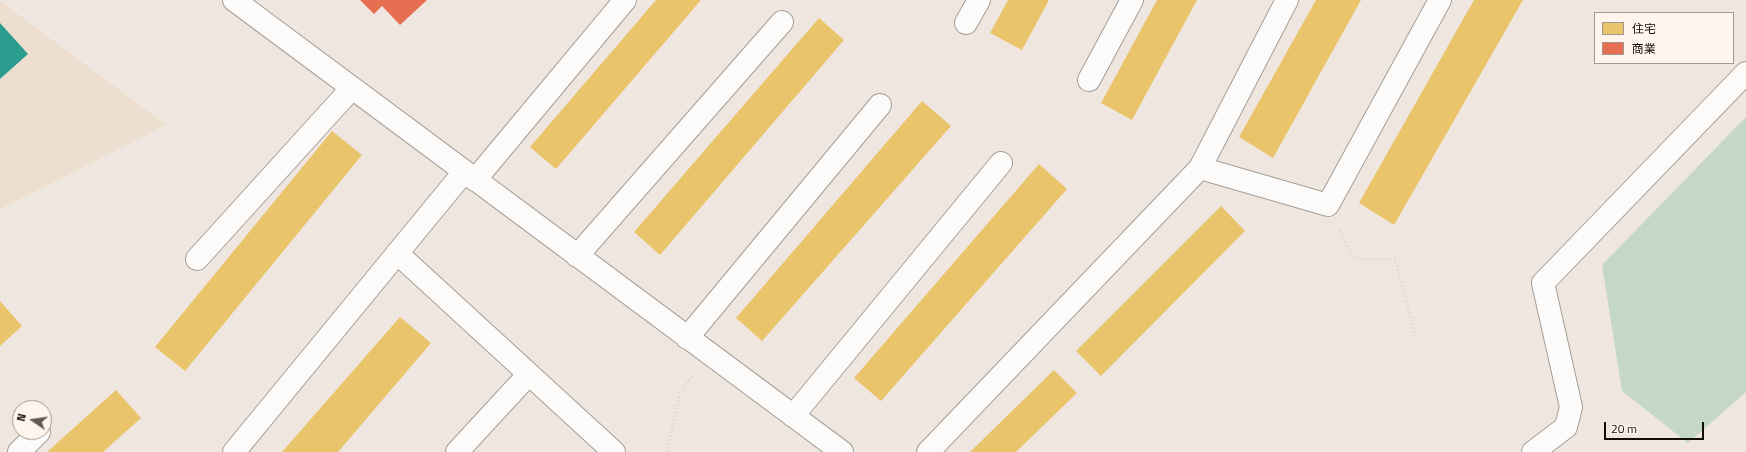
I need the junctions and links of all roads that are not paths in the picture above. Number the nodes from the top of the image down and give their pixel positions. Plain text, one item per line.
1 (234, 0) edge
2 (625, 0) edge
3 (978, 0) edge
4 (1132, 0) edge
5 (1287, 0) edge
6 (1440, 0) edge
7 (782, 22) dead end
8 (966, 23) dead end
9 (1746, 73) edge
10 (1089, 80) dead end
11 (352, 88) junction
12 (880, 105) dead end
13 (1001, 163) dead end
14 (1200, 168) junction
15 (470, 176) junction
16 (397, 254) junction
17 (577, 256) junction
18 (197, 259) dead end
19 (687, 338) junction
20 (528, 374) junction
21 (793, 416) junction
22 (31, 440) edge
23 (18, 452) edge
24 (234, 452) edge
25 (457, 452) edge
26 (614, 452) edge
27 (842, 452) edge
28 (928, 452) edge
29 (1533, 452) edge

1 - 11 street
2 - 15 street
3 - 8 street
4 - 10 street
5 - 14 street
6 - 14 street
7 - 17 street
9 - 29 street
11 - 15 street
11 - 18 street
12 - 19 street
13 - 21 street
14 - 28 street
15 - 16 street
15 - 17 street
16 - 20 street
16 - 24 street
17 - 19 street
19 - 21 street
20 - 25 street
20 - 26 street
21 - 27 street
22 - 23 street

